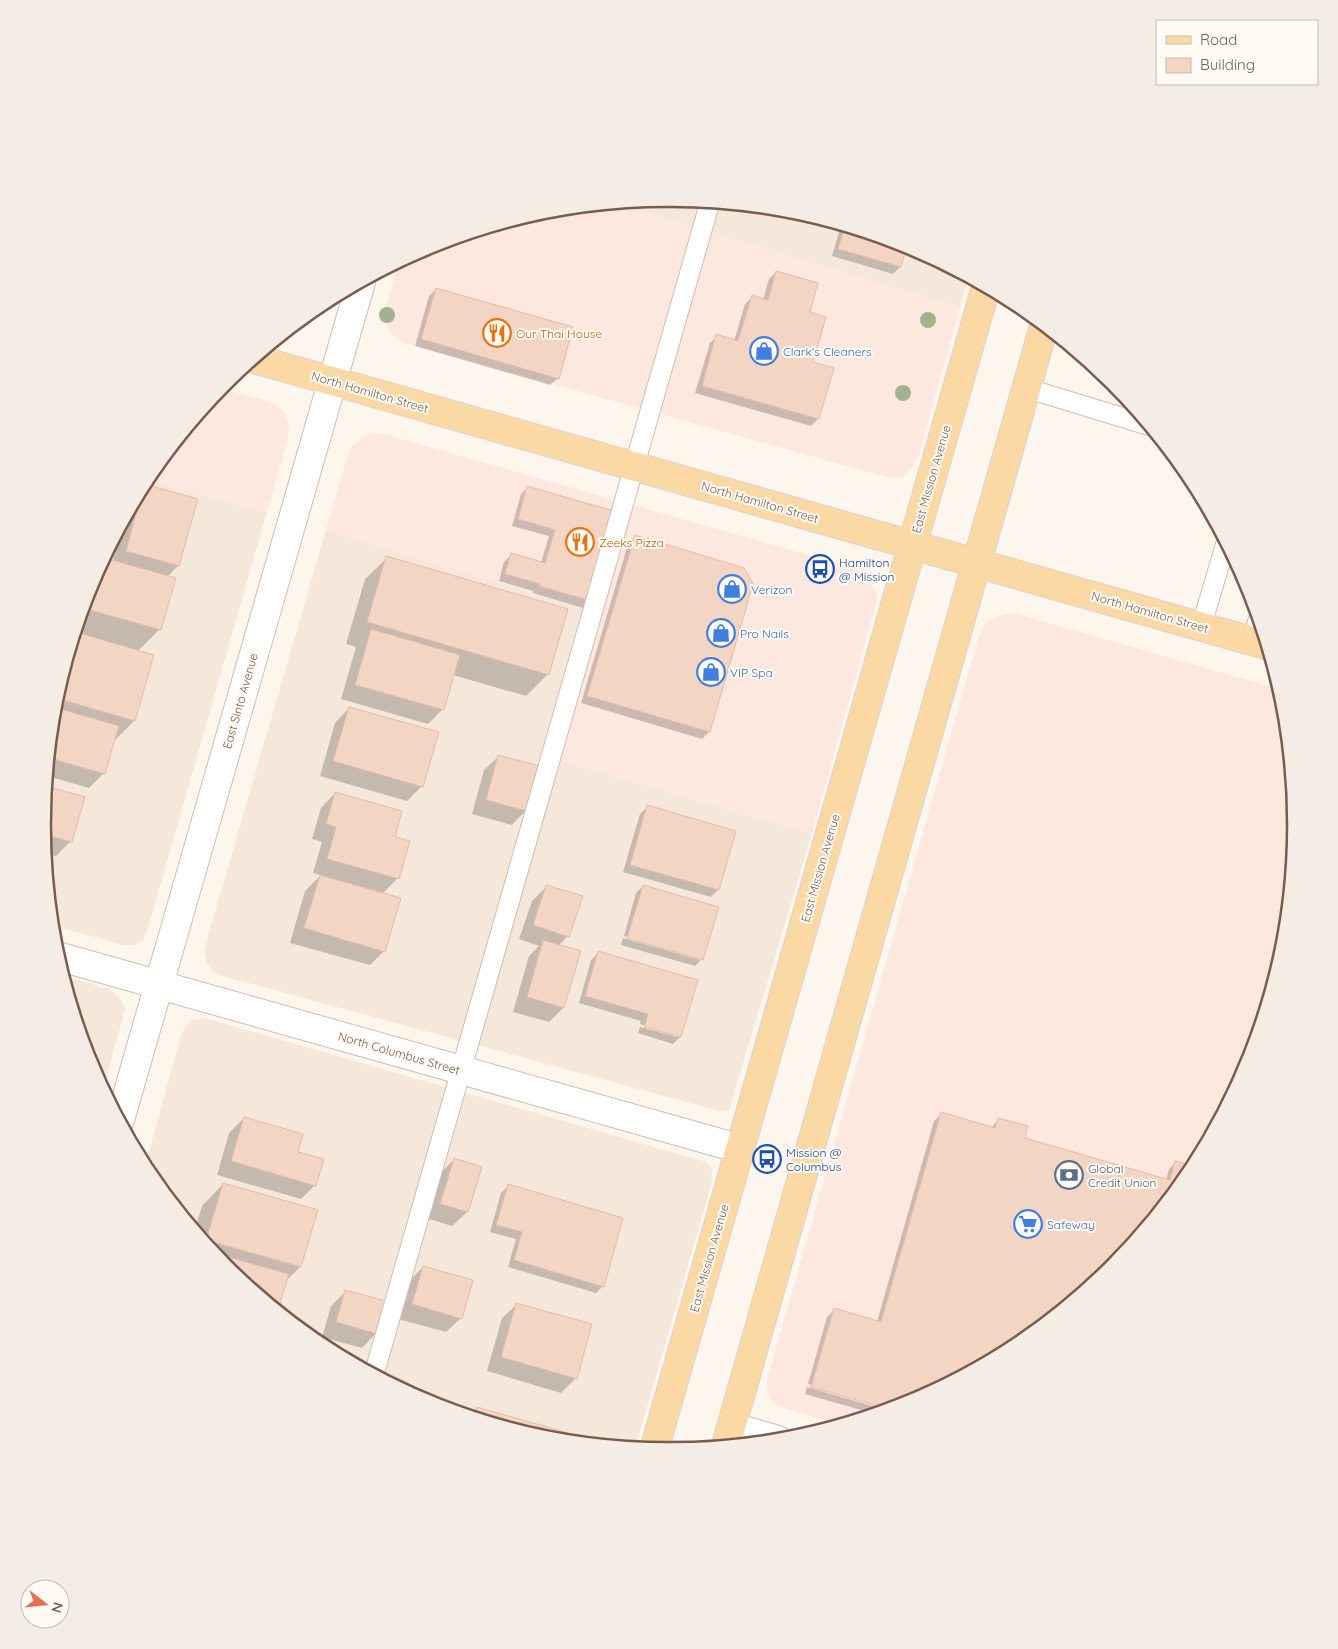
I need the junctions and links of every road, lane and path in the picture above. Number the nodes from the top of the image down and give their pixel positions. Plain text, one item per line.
1 (708, 208) edge
2 (358, 291) edge
3 (984, 294) edge
4 (1042, 332) edge
5 (261, 361) edge
6 (332, 381) junction
7 (1026, 388) junction
8 (1136, 421) edge
9 (633, 466) junction
10 (912, 545) junction
11 (1223, 552) edge
12 (976, 563) junction
13 (1201, 627) junction
14 (1257, 636) edge
15 (66, 959) edge
16 (158, 984) junction
17 (462, 1071) junction
18 (122, 1112) edge
19 (741, 1149) junction
20 (376, 1368) edge
21 (729, 1436) edge
22 (746, 1437) edge
23 (656, 1442) edge

1 - 9 lane
2 - 6 street, East Sinto Avenue
3 - 10 main road, East Mission Avenue
4 - 7 main road
5 - 6 main road, North Hamilton Street
6 - 9 main road, North Hamilton Street
6 - 16 street, East Sinto Avenue
7 - 8 lane
7 - 12 main road
9 - 10 main road, North Hamilton Street
9 - 17 lane
10 - 12 main road, North Hamilton Street
10 - 19 main road, East Mission Avenue
11 - 13 lane
12 - 13 main road, North Hamilton Street
12 - 21 main road
13 - 14 main road, North Hamilton Street
15 - 16 street, North Columbus Street
16 - 17 street, North Columbus Street
16 - 18 street, East Sinto Avenue
17 - 19 street, North Columbus Street
17 - 20 lane
19 - 23 main road, East Mission Avenue
21 - 22 street

